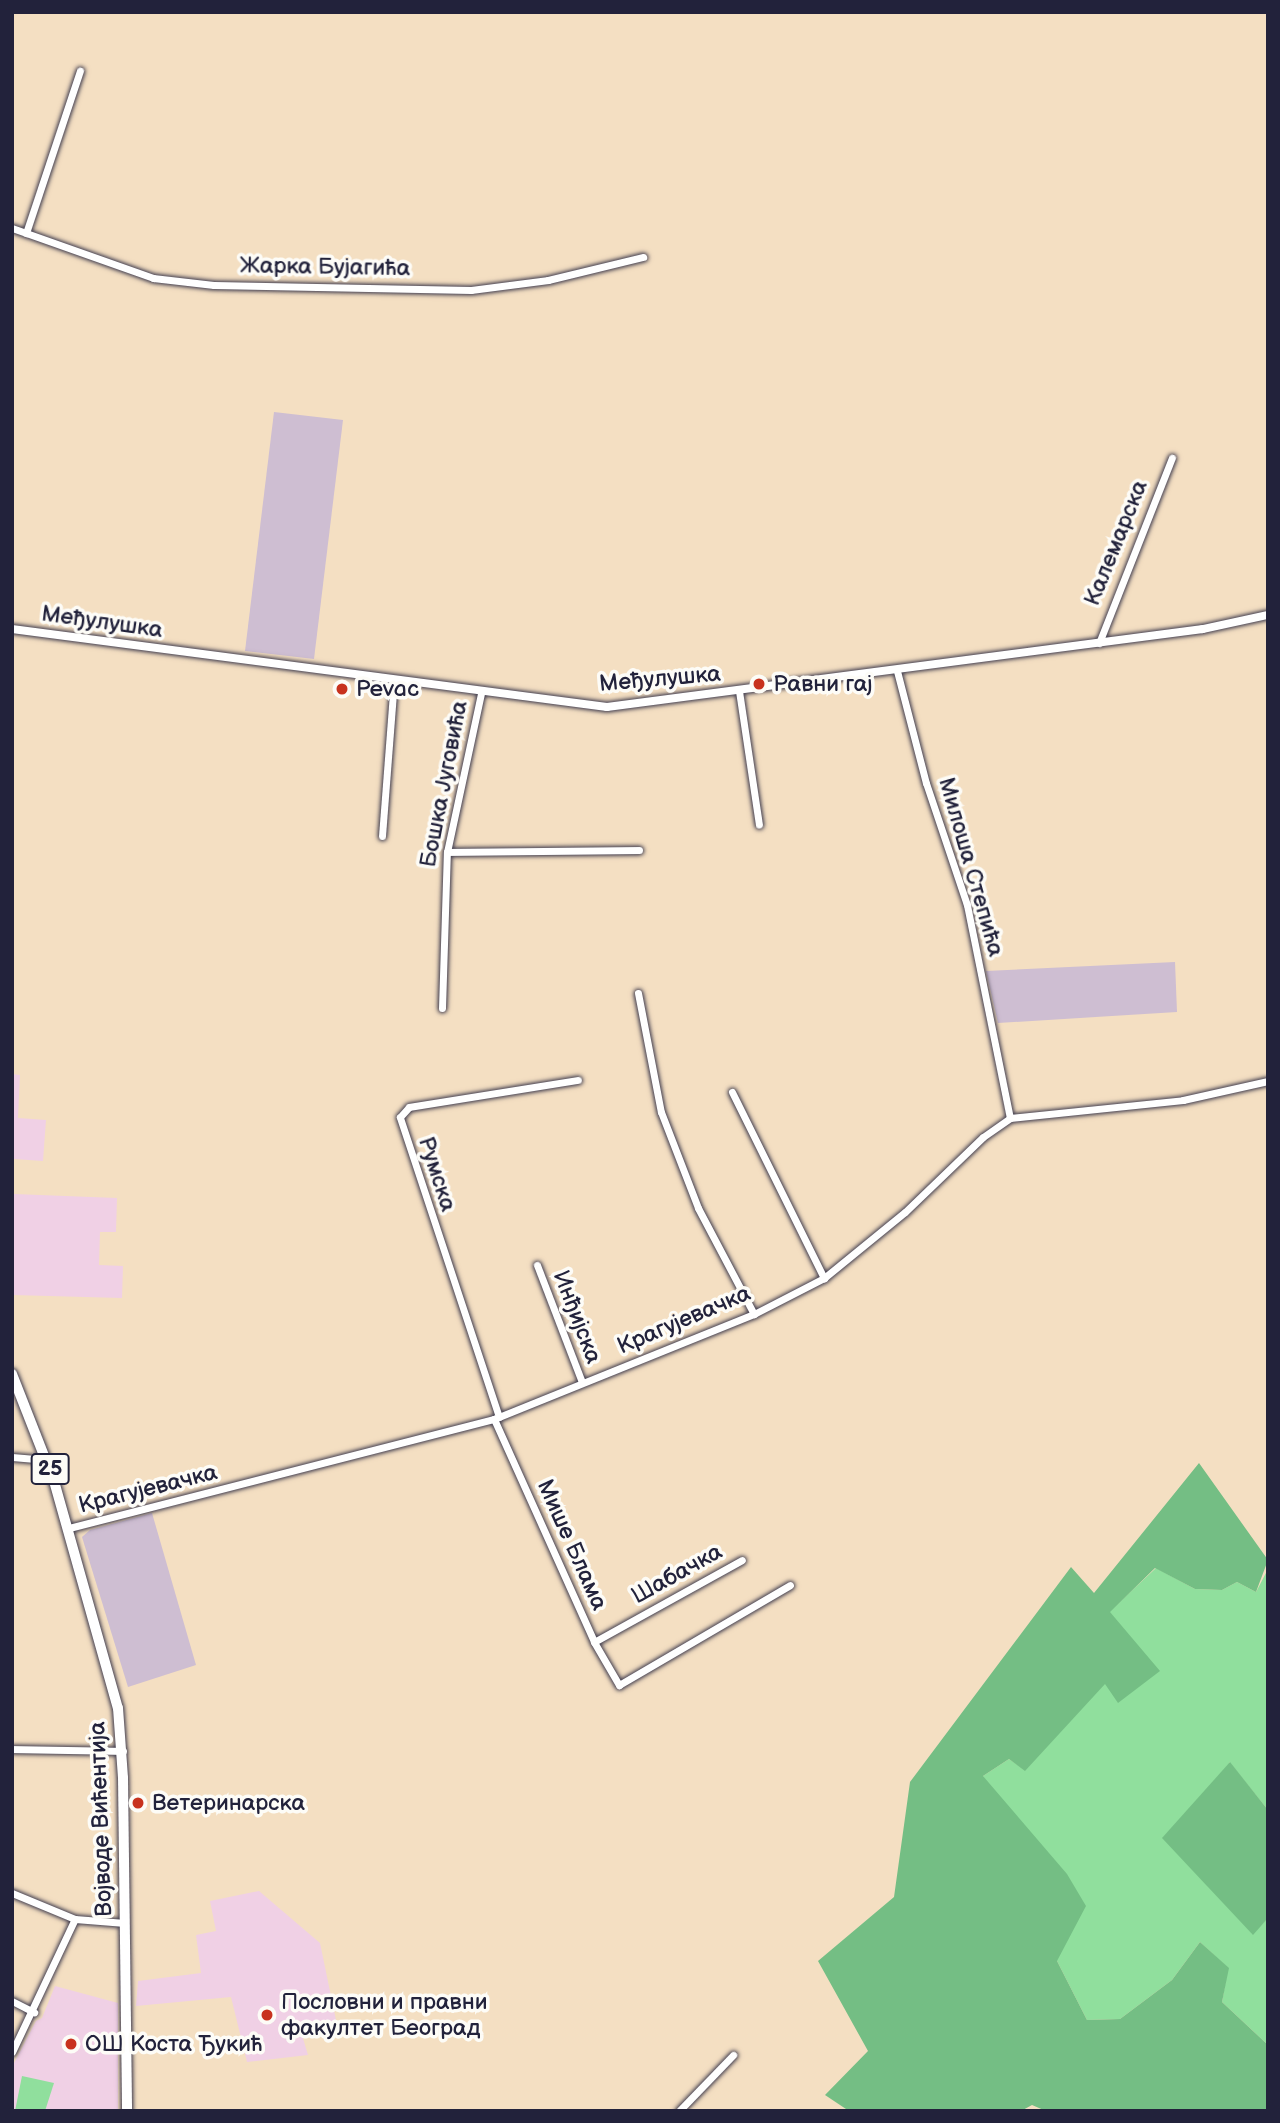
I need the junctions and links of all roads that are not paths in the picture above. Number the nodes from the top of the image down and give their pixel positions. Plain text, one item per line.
1 (80, 71) dead end
2 (12, 228) edge
3 (26, 233) junction
4 (643, 257) dead end
5 (1172, 458) dead end
6 (1268, 615) edge
7 (12, 629) edge
8 (1099, 643) junction
9 (897, 671) junction
10 (394, 681) junction
11 (739, 691) junction
12 (481, 693) junction
13 (759, 825) dead end
14 (382, 836) dead end
15 (639, 850) dead end
16 (447, 852) junction
17 (638, 993) dead end
18 (442, 1008) dead end
19 (578, 1080) dead end
20 (1268, 1081) edge
21 (732, 1092) dead end
22 (1010, 1118) junction
23 (537, 1265) dead end
24 (824, 1278) junction
25 (754, 1314) junction
26 (12, 1374) edge
27 (582, 1382) junction
28 (497, 1418) junction
29 (12, 1457) edge
30 (47, 1460) junction
31 (69, 1528) junction
32 (742, 1560) dead end
33 (790, 1585) dead end
34 (594, 1642) junction
35 (12, 1749) edge
36 (123, 1751) junction
37 (12, 1893) edge
38 (75, 1919) junction
39 (125, 1923) junction
40 (12, 2001) edge
41 (34, 2012) junction
42 (12, 2052) edge
43 (733, 2055) dead end
44 (127, 2111) edge
45 (680, 2111) edge

1 - 3 street
2 - 3 street, Жарка Бујагића
3 - 4 street, Жарка Бујагића
5 - 8 street, Калемарска
6 - 8 street, Међулушка
7 - 10 street, Међулушка
8 - 9 street, Међулушка
9 - 11 street, Међулушка
9 - 22 street, Милоша Степића
10 - 12 street, Међулушка
10 - 14 street
11 - 12 street, Међулушка
11 - 13 street
12 - 16 street, Бошка Југовића
15 - 16 street
16 - 18 street, Бошка Југовића
17 - 25 street
19 - 28 street, Румска
20 - 22 street, Крагујевачка
21 - 24 street
22 - 24 street, Крагујевачка
23 - 27 street, Инђијска
24 - 25 street, Крагујевачка
25 - 27 street, Крагујевачка
26 - 30 main road, Војводе Вићентија / 25
27 - 28 street, Крагујевачка
28 - 31 street, Крагујевачка
28 - 34 street, Мише Блама
29 - 30 street
30 - 31 main road, Војводе Вићентија / 25
31 - 36 main road, Војводе Вићентија / 25
32 - 34 street, Шабачка
33 - 34 street, Мише Блама
35 - 36 street
36 - 39 main road, Војводе Вићентија / 25
37 - 38 street
38 - 39 street
38 - 41 street
39 - 44 main road, Војводе Вићентија / 25
40 - 41 street
41 - 42 street
43 - 45 street

